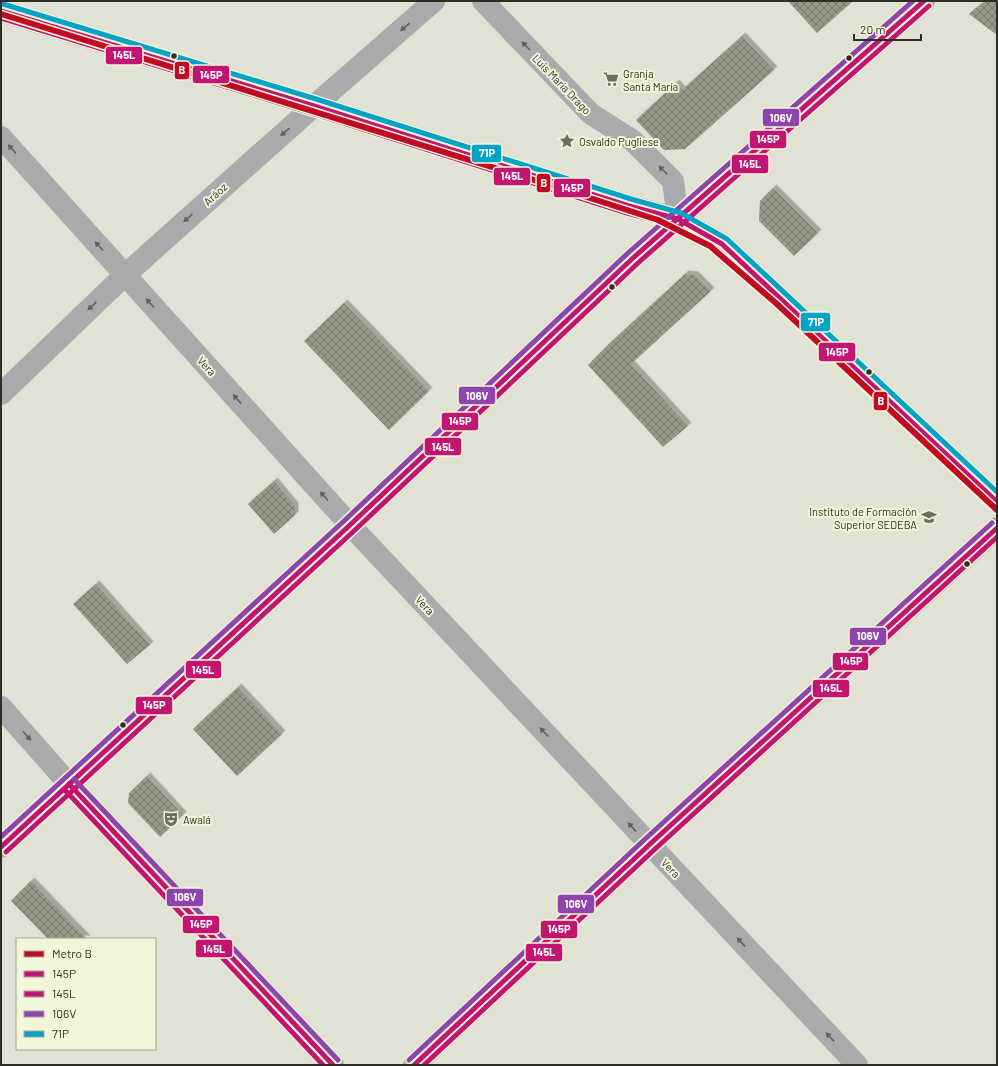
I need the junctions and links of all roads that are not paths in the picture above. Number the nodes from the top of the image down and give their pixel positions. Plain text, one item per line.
1 (434, 1) edge
2 (483, 1) edge
3 (924, 1) edge
4 (1, 11) edge
5 (314, 106) junction
6 (1, 138) edge
7 (678, 219) junction
8 (125, 275) junction
9 (1, 394) edge
10 (997, 502) edge
11 (350, 525) junction
12 (997, 528) edge
13 (1, 707) edge
14 (69, 784) junction
15 (649, 845) junction
16 (1, 847) edge
17 (333, 1065) edge
18 (414, 1065) edge
19 (857, 1065) edge

1 -> 5 street, Aráoz
7 -> 2 street, Luis María Drago
3 - 7 main road
4 - 5 main road
5 - 7 main road
5 -> 8 street, Aráoz
8 -> 6 street, Vera
7 - 10 main road
7 - 11 main road
8 -> 9 street, Aráoz
11 -> 8 street, Vera
11 - 14 main road
15 -> 11 street, Vera
12 - 15 street
13 -> 14 street
14 - 16 main road
14 - 17 street
15 - 18 street
19 -> 15 street, Vera

